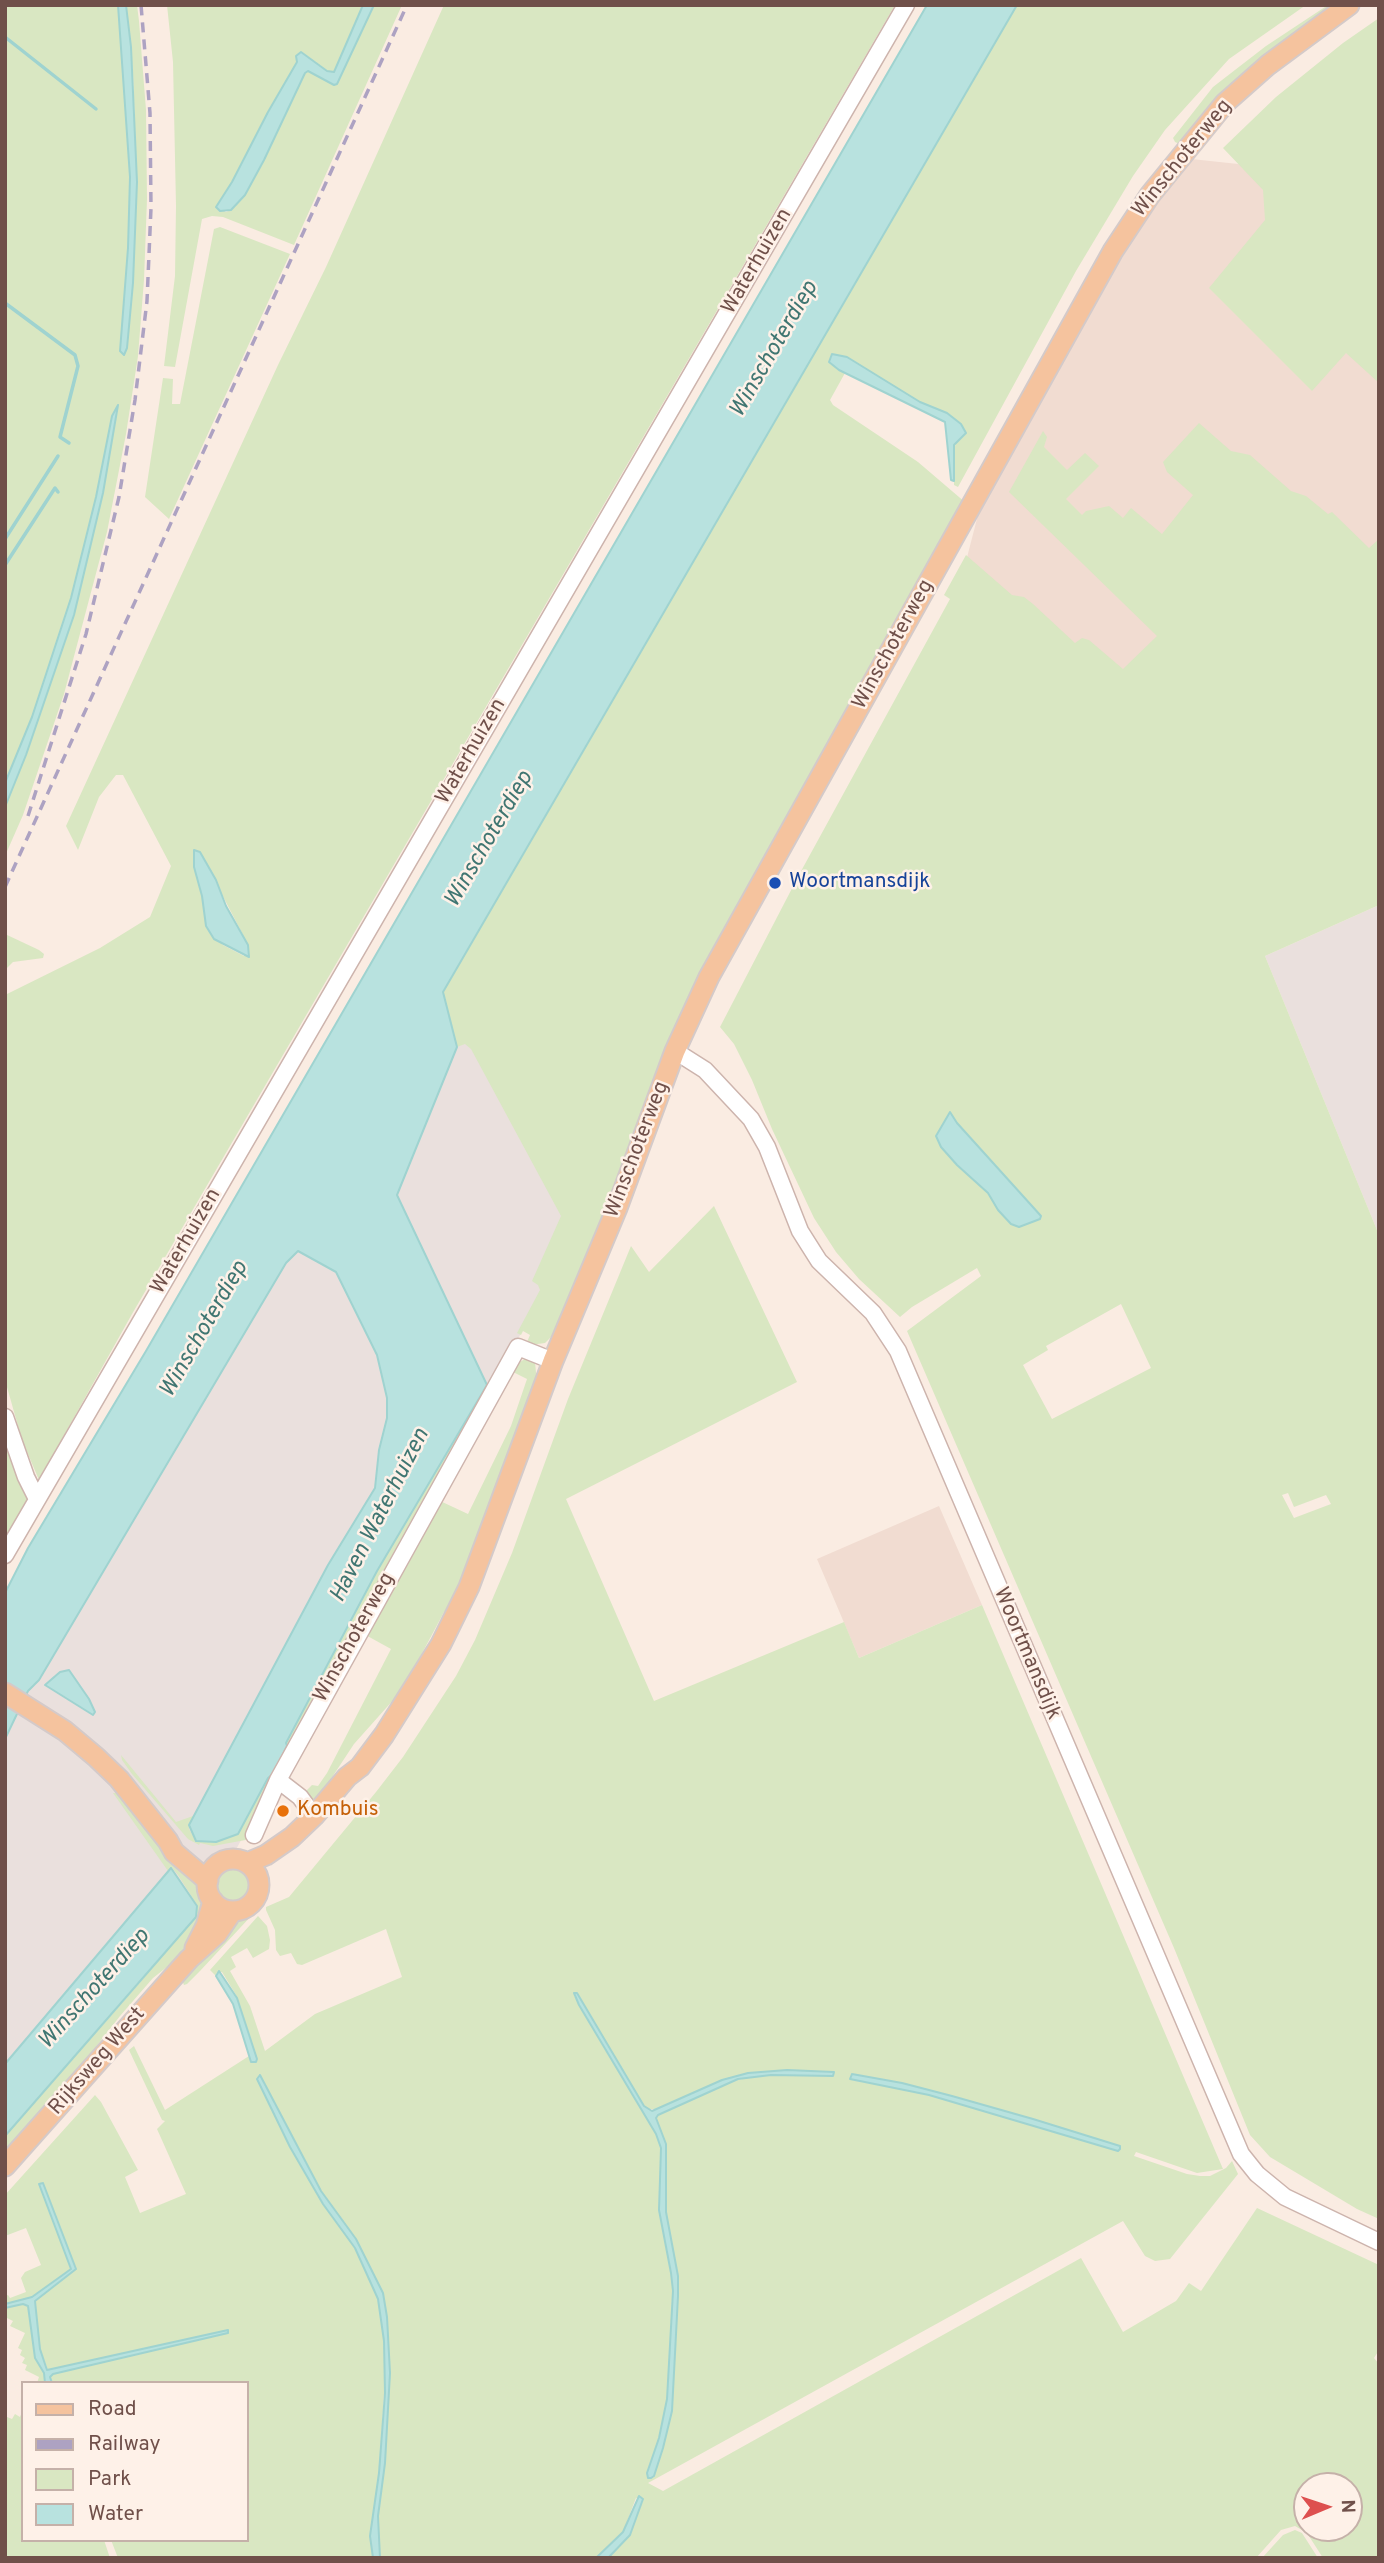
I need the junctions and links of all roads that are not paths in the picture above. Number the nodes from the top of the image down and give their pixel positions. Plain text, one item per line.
1 (906, 5) edge
2 (1349, 5) edge
3 (675, 1051) junction
4 (554, 1361) junction
5 (5, 1418) edge
6 (37, 1499) junction
7 (5, 1555) edge
8 (13, 1698) edge
9 (360, 1767) junction
10 (278, 1780) junction
11 (314, 1816) junction
12 (254, 1835) dead end
13 (168, 1841) junction
14 (220, 1863) junction
15 (247, 1863) junction
16 (208, 1881) junction
17 (259, 1881) junction
18 (213, 1901) junction
19 (232, 1912) junction
20 (190, 1959) junction
21 (5, 2166) edge
22 (1379, 2242) edge

1 - 6 street, Waterhuizen
2 - 3 main road, Winschoterweg
3 - 4 main road, Winschoterweg
3 - 22 street, Woortmansdijk
4 - 9 main road, Winschoterweg
4 - 10 street, Winschoterweg
5 - 6 street
6 - 7 street, Waterhuizen
8 - 13 main road
9 - 11 main road, Winschoterweg
9 - 17 main road, Winschoterweg
10 - 11 street
10 - 12 street, Winschoterweg
11 - 15 main road, Winschoterweg
13 - 14 main road
13 - 16 main road
14 - 15 main road
14 - 16 main road
15 - 17 main road
16 - 18 main road
17 - 19 main road
18 - 19 main road
18 - 20 main road, Rijksweg West
19 - 20 main road, Rijksweg West
20 - 21 main road, Rijksweg West

